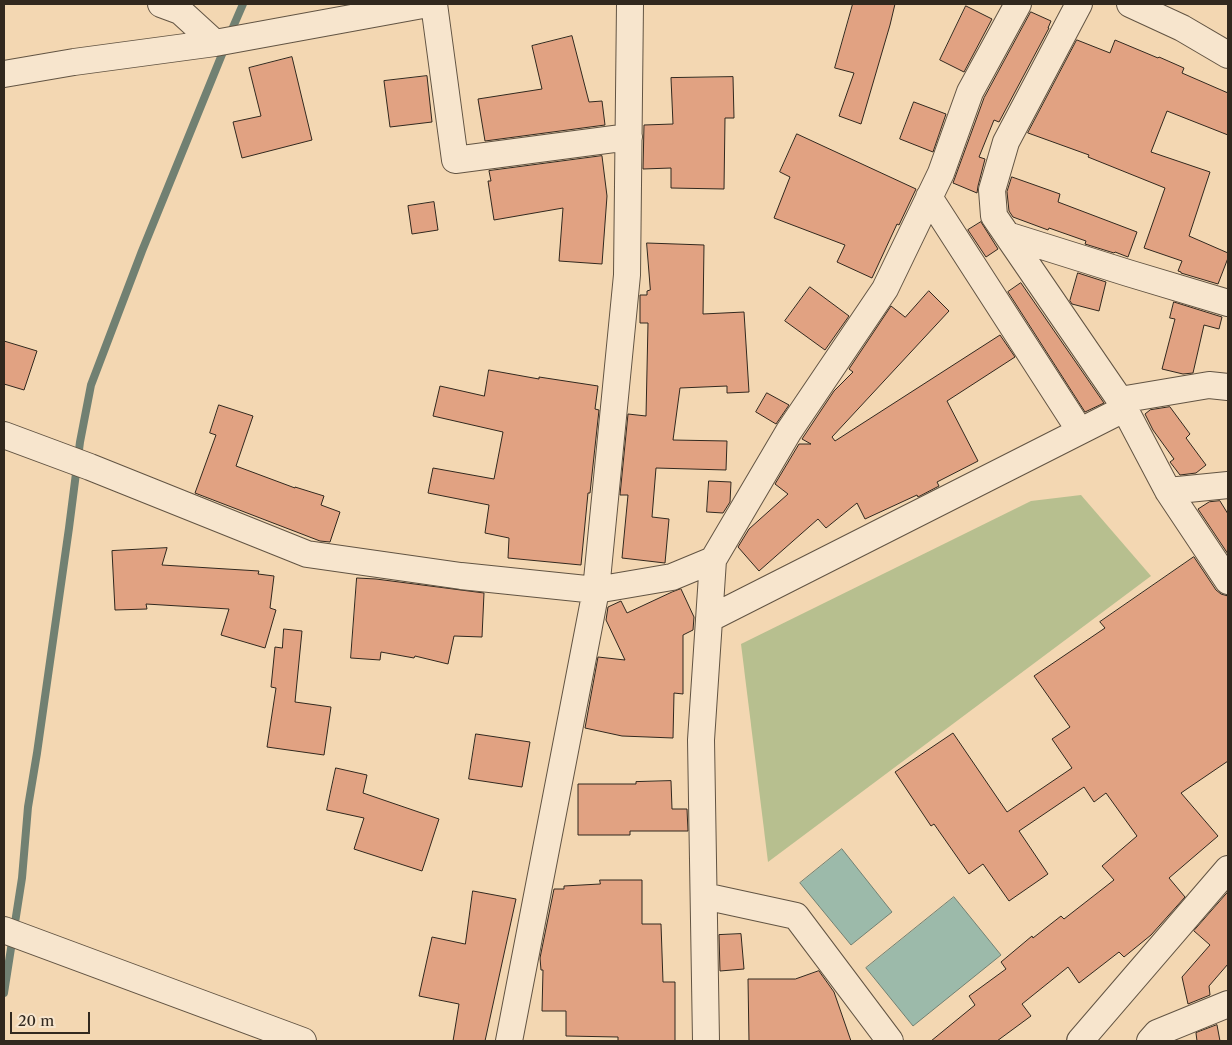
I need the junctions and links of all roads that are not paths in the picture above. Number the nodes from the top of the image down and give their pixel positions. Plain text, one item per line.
1 (161, 4) edge
2 (428, 4) edge
3 (434, 4) edge
4 (630, 4) edge
5 (1018, 4) edge
6 (1079, 4) edge
7 (1130, 4) edge
8 (215, 44) junction
9 (1228, 55) edge
10 (4, 74) edge
11 (629, 137) junction
12 (929, 196) junction
13 (1007, 235) junction
14 (1228, 303) edge
15 (1228, 386) edge
16 (1122, 404) junction
17 (1080, 431) junction
18 (4, 435) edge
19 (1228, 485) edge
20 (1168, 491) junction
21 (712, 560) junction
22 (1228, 581) edge
23 (596, 590) junction
24 (709, 619) junction
25 (1228, 869) edge
26 (704, 896) junction
27 (4, 930) edge
28 (1228, 1004) edge
29 (304, 1041) edge
30 (509, 1041) edge
31 (706, 1041) edge
32 (890, 1041) edge
33 (1080, 1041) edge
34 (1150, 1041) edge

1 - 8 street
2 - 8 street
3 - 11 street
4 - 11 street
5 - 12 street
6 - 13 street
7 - 9 street
8 - 10 street
11 - 23 street
12 - 17 street
12 - 21 street
13 - 14 street
13 - 16 street
15 - 16 street
16 - 17 street
16 - 20 street
17 - 24 street
18 - 23 street
19 - 20 street
20 - 22 street
21 - 23 street
21 - 24 street
23 - 30 street
24 - 26 street
25 - 33 street
26 - 31 street
26 - 32 street
27 - 29 street
28 - 34 street

